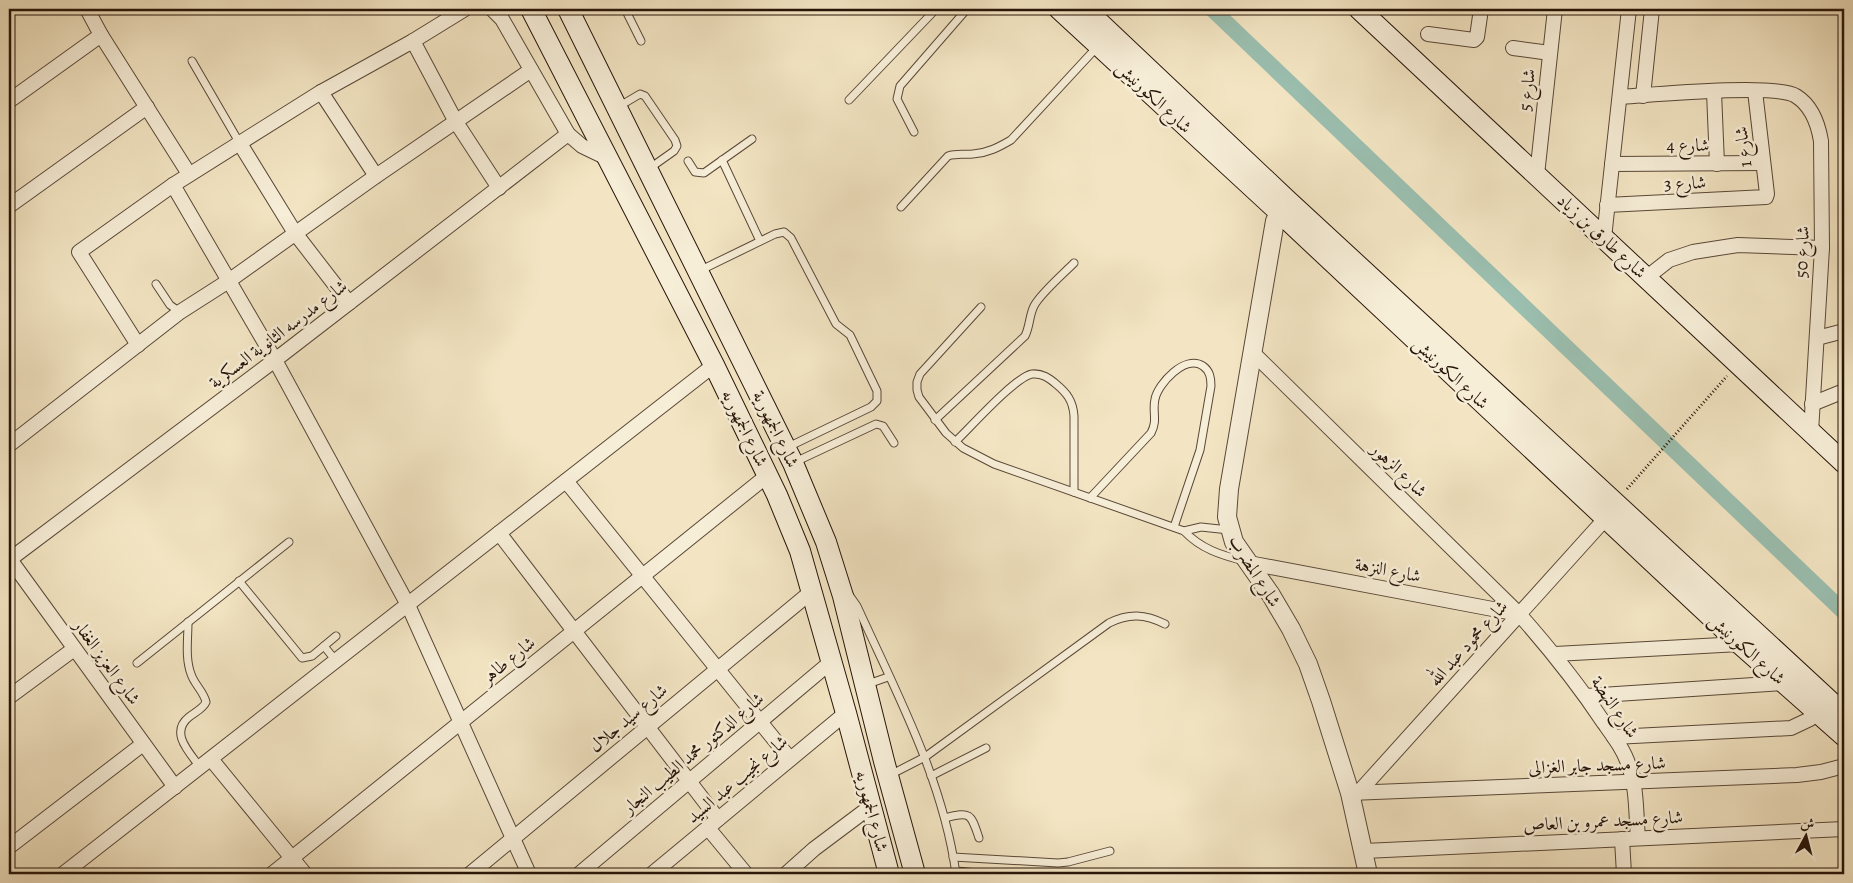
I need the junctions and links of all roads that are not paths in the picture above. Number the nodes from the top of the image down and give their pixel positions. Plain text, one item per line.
1 (87, 9) edge
2 (465, 9) edge
3 (492, 9) edge
4 (531, 9) edge
5 (625, 9) edge
6 (936, 9) edge
7 (967, 9) edge
8 (1059, 9) edge
9 (1085, 9) edge
10 (1481, 9) edge
11 (1555, 9) edge
12 (1629, 9) edge
13 (1652, 9) edge
14 (1368, 12) edge
15 (571, 13) edge
16 (544, 34) junction
17 (1428, 34) dead end
18 (101, 35) junction
19 (641, 40) dead end
20 (413, 41) junction
21 (1098, 46) junction
22 (1513, 48) dead end
23 (589, 51) junction
24 (1550, 54) junction
25 (192, 61) dead end
26 (561, 66) junction
27 (531, 70) junction
28 (1755, 91) junction
29 (322, 92) junction
30 (1714, 92) junction
31 (1643, 96) junction
32 (1620, 97) junction
33 (849, 100) dead end
34 (9, 101) edge
35 (147, 107) junction
36 (616, 108) junction
37 (456, 122) junction
38 (914, 132) dead end
39 (568, 134) junction
40 (752, 139) dead end
41 (239, 142) junction
42 (609, 159) junction
43 (722, 160) junction
44 (688, 161) dead end
45 (1764, 163) junction
46 (1612, 164) junction
47 (1717, 164) junction
48 (648, 170) junction
49 (189, 174) junction
50 (1537, 175) junction
51 (376, 176) junction
52 (173, 185) junction
53 (499, 188) junction
54 (1764, 198) joint
55 (1607, 205) junction
56 (9, 206) edge
57 (1282, 206) junction
58 (901, 207) dead end
59 (295, 233) junction
60 (1604, 238) junction
61 (760, 241) junction
62 (1822, 248) junction
63 (1074, 263) dead end
64 (699, 271) junction
65 (1646, 278) junction
66 (230, 280) junction
67 (156, 284) dead end
68 (349, 303) junction
69 (981, 307) dead end
70 (180, 312) junction
71 (1844, 331) edge
72 (1817, 338) junction
73 (138, 345) junction
74 (1252, 352) junction
75 (275, 360) junction
76 (714, 365) junction
77 (1844, 391) edge
78 (1812, 404) junction
79 (936, 420) junction
80 (1811, 432) junction
81 (955, 442) junction
82 (894, 443) dead end
83 (9, 445) edge
84 (789, 456) junction
85 (1844, 463) edge
86 (768, 475) junction
87 (566, 481) junction
88 (1074, 492) junction
89 (1090, 498) junction
90 (1606, 518) junction
91 (1174, 527) junction
92 (1230, 530) junction
93 (1184, 531) junction
94 (499, 533) junction
95 (289, 542) dead end
96 (9, 559) edge
97 (1249, 563) junction
98 (643, 576) junction
99 (240, 581) junction
100 (838, 584) junction
101 (811, 592) junction
102 (408, 605) junction
103 (1519, 614) junction
104 (188, 622) junction
105 (1165, 624) dead end
106 (574, 632) junction
107 (336, 636) dead end
108 (1740, 644) junction
109 (324, 646) junction
110 (74, 649) junction
111 (1555, 654) junction
112 (336, 661) junction
113 (832, 661) junction
114 (137, 663) dead end
115 (718, 669) junction
116 (888, 677) junction
117 (1785, 683) junction
118 (865, 685) junction
119 (1586, 696) junction
120 (9, 697) edge
121 (1818, 712) junction
122 (846, 713) junction
123 (1844, 714) edge
124 (760, 722) junction
125 (460, 723) junction
126 (648, 727) junction
127 (1844, 736) edge
128 (1614, 737) junction
129 (143, 744) junction
130 (986, 748) dead end
131 (924, 757) junction
132 (790, 759) junction
133 (206, 763) junction
134 (1844, 766) edge
135 (888, 776) junction
136 (931, 776) junction
137 (689, 781) junction
138 (1633, 782) junction
139 (175, 787) junction
140 (1354, 793) junction
141 (870, 807) junction
142 (945, 818) junction
143 (713, 823) junction
144 (1844, 828) edge
145 (979, 838) dead end
146 (1638, 838) junction
147 (513, 839) junction
148 (1622, 839) junction
149 (9, 847) edge
150 (1110, 851) dead end
151 (1364, 851) junction
152 (953, 857) junction
153 (292, 858) junction
154 (956, 872) edge
155 (62, 874) edge
156 (272, 874) edge
157 (305, 874) edge
158 (470, 874) edge
159 (529, 874) edge
160 (579, 874) edge
161 (652, 874) edge
162 (746, 874) edge
163 (786, 874) edge
164 (889, 874) edge
165 (915, 874) edge
166 (990, 874) edge
167 (1368, 874) edge
168 (1624, 874) edge

1 - 18 street
2 - 20 street
3 - 27 street
4 - 16 main road, شارع الجمهوريه
5 - 19 lane
6 - 33 lane
7 - 38 lane
8 - 21 main road, شارع الكورنيش
9 - 57 main road, شارع الكورنيش
10 - 17 street
11 - 24 street, شارع 5
12 - 32 street
13 - 31 street
14 - 50 main road, شارع طارق بن زياد
15 - 16 main road
15 - 23 main road, شارع الجمهورية
16 - 26 main road, شارع الجمهوريه
18 - 34 street
18 - 35 street
20 - 29 street
20 - 37 street
21 - 57 main road, شارع الكورنيش
21 - 58 lane
22 - 24 street
23 - 26 main road
23 - 36 main road, شارع الجمهورية
24 - 50 street, شارع 5
25 - 41 lane
26 - 42 main road, شارع الجمهوريه
27 - 37 street
27 - 39 street
28 - 30 street
28 - 45 street, شارع 1
28 - 62 street, شارع 50
29 - 41 street
29 - 51 street
30 - 31 street
30 - 47 street
31 - 32 street
32 - 46 street
35 - 49 street
35 - 56 street
36 - 48 main road, شارع الجمهورية
36 - 48 lane
37 - 51 street
37 - 53 street
39 - 42 street
39 - 53 street, شارع مدرسه الثانوية العسكرية
40 - 43 lane
41 - 49 street
41 - 59 street
42 - 76 main road, شارع الجمهوريه
43 - 44 lane
43 - 61 lane
45 - 47 street, شارع 4
45 - 54 street, شارع 1
46 - 47 street, شارع 4
46 - 55 street
48 - 64 main road, شارع الجمهورية
49 - 52 street
50 - 60 main road, شارع طارق بن زياد
51 - 59 street
52 - 66 street
52 - 73 street
53 - 68 street, شارع مدرسه الثانوية العسكرية
54 - 55 street, شارع 3
55 - 60 street
57 - 74 street, شارع المضرب
57 - 90 main road, شارع الكورنيش
57 - 123 main road, شارع الكورنيش
59 - 66 street
59 - 68 street
60 - 65 main road, شارع طارق بن زياد
61 - 64 lane
61 - 84 lane
62 - 65 street
62 - 72 street, شارع 50
63 - 79 lane
64 - 84 main road, شارع الجمهورية
65 - 80 main road, شارع طارق بن زياد
66 - 70 street
66 - 75 street
67 - 70 lane
68 - 75 street, شارع مدرسه الثانوية العسكرية
69 - 79 lane
70 - 73 street
71 - 72 street
72 - 78 street, شارع 50
73 - 83 street
74 - 92 street, شارع المضرب
74 - 103 street, شارع الزهور
75 - 96 street, شارع مدرسه الثانوية العسكرية
75 - 102 street
76 - 86 main road, شارع الجمهوريه
76 - 87 street
77 - 78 street
78 - 80 street, شارع 50
79 - 81 lane
80 - 85 main road, شارع طارق بن زياد
81 - 88 lane
81 - 88 lane
82 - 84 lane
84 - 100 main road, شارع الجمهورية
86 - 98 street, شارع طاهر
86 - 101 main road, شارع الجمهوريه
87 - 94 street
87 - 98 street
88 - 89 lane
89 - 91 lane
89 - 91 lane
90 - 103 street, شارع محمود عبد الله
90 - 108 main road, شارع الكورنيش
91 - 93 lane
92 - 93 lane
92 - 97 street, شارع المضرب
93 - 97 lane
94 - 102 street
94 - 106 street
95 - 99 lane
96 - 110 street, شارع العزيز الغفار
97 - 103 street, شارع النزهة
97 - 140 street, شارع المضرب
98 - 106 street, شارع طاهر
98 - 115 street
99 - 104 lane
99 - 109 lane
100 - 116 lane
100 - 118 main road, شارع الجمهورية
101 - 113 main road, شارع الجمهوريه
101 - 115 street, شارع سيد جلال
102 - 112 street
102 - 125 street
103 - 111 street, شارع النهضة
103 - 140 street, شارع محمود عبد الله
104 - 114 lane
104 - 133 lane
105 - 131 lane
106 - 125 street, شارع طاهر
106 - 126 street
107 - 109 lane
108 - 111 street
108 - 117 main road, شارع الكورنيش
109 - 112 lane
110 - 120 street
110 - 129 street, شارع العزيز الغفار
111 - 119 street, شارع النهضة
112 - 133 street
113 - 122 main road, شارع الجمهوريه
113 - 124 street, شارع الدكتور محمد الطيب النجار
115 - 124 street
115 - 126 street, شارع سيد جلال
116 - 118 lane
116 - 131 lane
117 - 119 street
117 - 121 main road, شارع الكورنيش
118 - 135 main road, شارع الجمهورية
119 - 128 street, شارع النهضة
121 - 127 main road, شارع الكورنيش
121 - 128 street
122 - 132 street, شارع نجيب عبد السيد
122 - 141 main road, شارع الجمهوريه
124 - 132 street
124 - 137 street, شارع الدكتور محمد الطيب النجار
125 - 147 street
125 - 153 street, شارع طاهر
126 - 137 street
126 - 147 street, شارع سيد جلال
128 - 138 street, شارع النهضة
129 - 139 street, شارع العزيز الغفار
129 - 149 street
130 - 136 lane
131 - 135 lane
131 - 136 lane
132 - 143 street, شارع نجيب عبد السيد
133 - 139 street
133 - 153 street
134 - 138 street, شارع مسجد جابر الغزالى
135 - 165 main road, شارع الجمهورية
136 - 142 lane
137 - 143 street
137 - 160 street, شارع الدكتور محمد الطيب النجار
138 - 140 street, شارع مسجد جابر الغزالى
138 - 146 street, شارع النهضة
139 - 155 street
140 - 151 street, شارع المضرب
141 - 163 street
141 - 164 main road, شارع الجمهوريه
142 - 145 lane
142 - 152 lane
143 - 161 street, شارع نجيب عبد السيد
143 - 162 street
144 - 146 street, شارع مسجد عمرو بن العاص
146 - 148 street, شارع مسجد عمرو بن العاص
147 - 158 street, شارع سيد جلال
147 - 159 street
148 - 151 street, شارع مسجد عمرو بن العاص
148 - 168 street
150 - 152 lane
151 - 167 street, شارع المضرب
152 - 154 lane
153 - 156 street, شارع طاهر
153 - 157 street
154 - 166 lane

